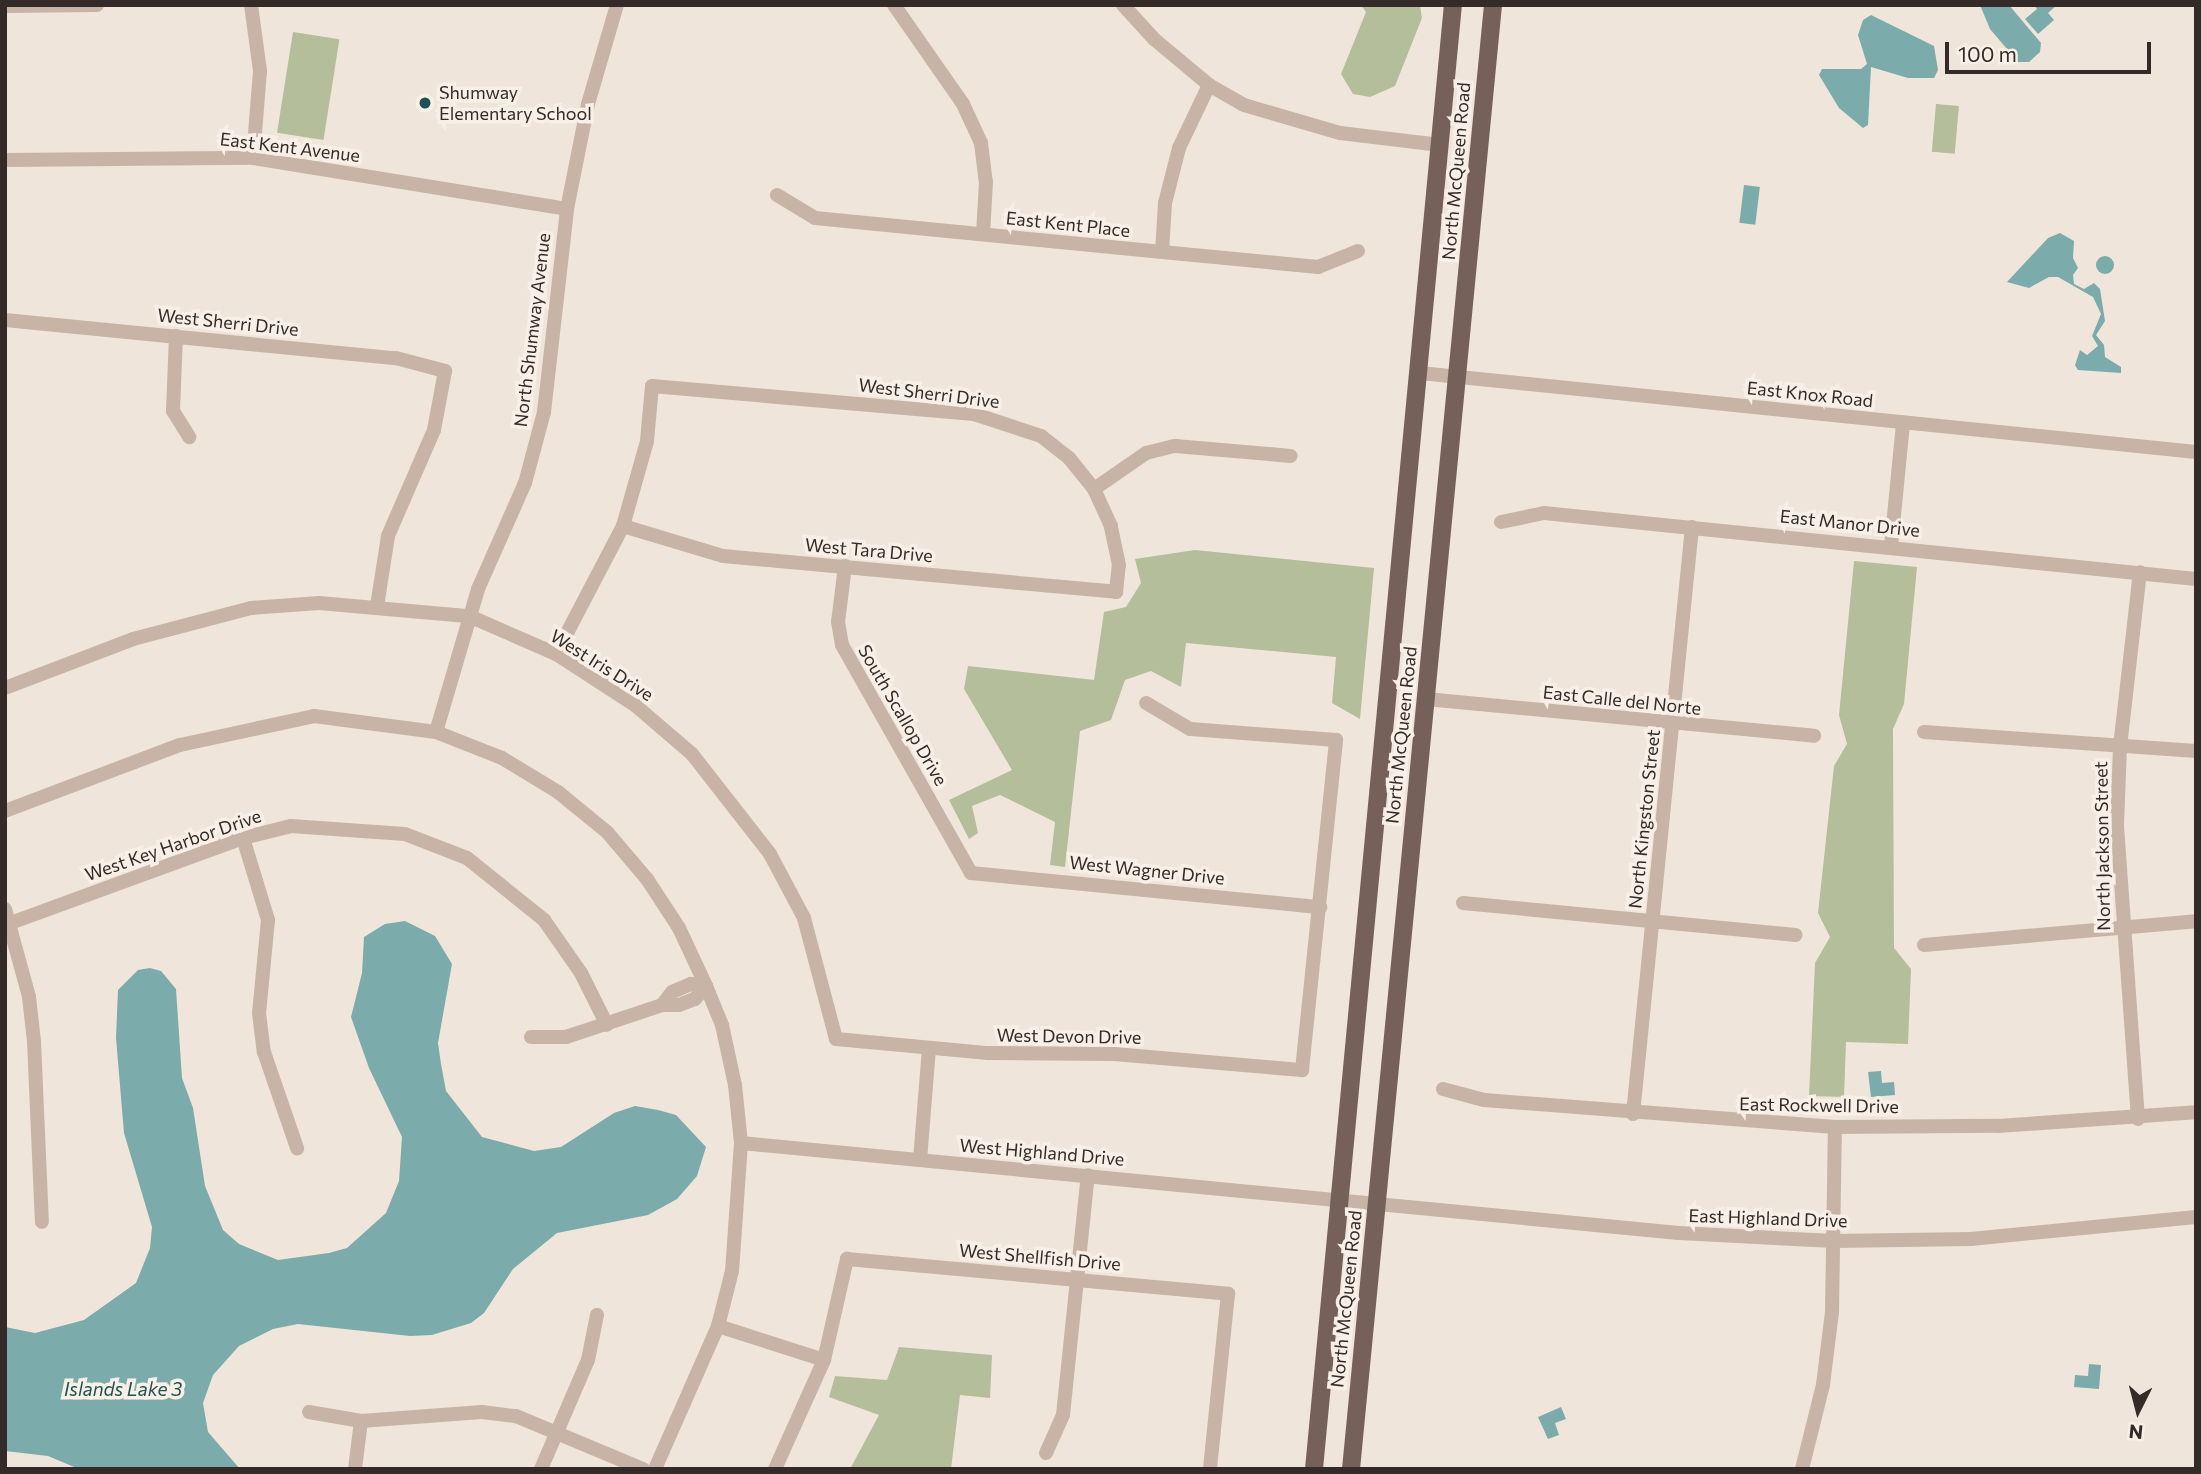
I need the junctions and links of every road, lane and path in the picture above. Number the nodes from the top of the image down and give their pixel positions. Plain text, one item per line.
1 (97, 5) edge
2 (251, 5) edge
3 (617, 5) edge
4 (894, 5) edge
5 (1124, 5) edge
6 (1453, 5) edge
7 (1493, 5) edge
8 (5, 6) edge
9 (1209, 85) junction
10 (1440, 145) junction
11 (253, 158) junction
12 (5, 160) edge
13 (777, 195) dead end
14 (567, 209) junction
15 (983, 234) junction
16 (1358, 251) dead end
17 (1162, 253) junction
18 (5, 320) edge
19 (176, 337) junction
20 (1420, 373) junction
21 (1457, 377) junction
22 (1903, 424) junction
23 (189, 437) dead end
24 (2196, 452) edge
25 (1292, 456) dead end
26 (1094, 489) junction
27 (1501, 522) dead end
28 (623, 526) junction
29 (1692, 527) junction
30 (1891, 546) junction
31 (845, 566) junction
32 (2140, 572) junction
33 (2196, 579) edge
34 (1116, 593) joint
35 (377, 606) junction
36 (469, 616) junction
37 (556, 654) junction
38 (5, 688) edge
39 (1426, 699) junction
40 (1146, 703) dead end
41 (1673, 725) junction
42 (436, 732) junction
43 (1924, 732) dead end
44 (1814, 736) dead end
45 (2120, 747) junction
46 (2196, 751) edge
47 (5, 811) edge
48 (243, 838) junction
49 (971, 873) joint
50 (1463, 903) dead end
51 (1321, 906) junction
52 (5, 909) edge
53 (2196, 920) edge
54 (1654, 921) junction
55 (8, 925) edge
56 (2122, 928) junction
57 (1795, 934) dead end
58 (1924, 945) dead end
59 (706, 986) junction
60 (607, 1025) junction
61 (531, 1037) dead end
62 (836, 1039) joint
63 (929, 1049) junction
64 (1443, 1089) dead end
65 (2196, 1112) edge
66 (1633, 1114) junction
67 (2138, 1119) junction
68 (1835, 1127) junction
69 (741, 1143) junction
70 (297, 1148) dead end
71 (920, 1160) junction
72 (1088, 1175) junction
73 (1340, 1200) junction
74 (1377, 1203) junction
75 (2196, 1217) edge
76 (42, 1222) dead end
77 (1834, 1241) junction
78 (1077, 1279) junction
79 (597, 1315) dead end
80 (718, 1326) junction
81 (824, 1360) junction
82 (309, 1412) dead end
83 (361, 1421) junction
84 (558, 1432) junction
85 (1045, 1453) dead end
86 (355, 1469) edge
87 (541, 1469) edge
88 (643, 1469) edge
89 (655, 1469) edge
90 (775, 1469) edge
91 (1210, 1469) edge
92 (1314, 1469) edge
93 (1351, 1469) edge
94 (1802, 1469) edge

1 - 8 street
2 - 11 street
3 - 14 street, North Shumway Avenue
4 - 15 street
5 - 9 street
6 - 10 main road, North McQueen Road
7 - 21 main road, North McQueen Road
9 - 10 street
9 - 17 street
10 - 20 main road, North McQueen Road
11 - 12 street, East Kent Avenue
11 - 14 street, East Kent Avenue
13 - 15 street, East Kent Place
14 - 36 street, North Shumway Avenue
15 - 17 street, East Kent Place
16 - 17 street, East Kent Place
18 - 19 street, West Sherri Drive
19 - 23 street
19 - 35 street, West Sherri Drive
20 - 21 street, East Knox Road
20 - 73 main road, North McQueen Road
21 - 22 street, East Knox Road
21 - 39 main road, North McQueen Road
22 - 24 street, East Knox Road
22 - 30 street
25 - 26 street
26 - 28 street, West Sherri Drive
26 - 34 street, West Sherri Drive
27 - 29 street, East Manor Drive
28 - 31 street, West Tara Drive
28 - 37 street
29 - 30 street, East Manor Drive
29 - 41 street, North Kingston Street
30 - 32 street, East Manor Drive
31 - 34 street, West Tara Drive
31 - 49 street, South Scallop Drive
32 - 33 street, East Manor Drive
32 - 45 street, North Jackson Street
35 - 36 street, West Iris Drive
35 - 38 street, West Iris Drive
36 - 37 street, West Iris Drive
36 - 42 street, North Shumway Avenue
37 - 62 street, West Iris Drive
39 - 41 street, East Calle del Norte
39 - 74 main road, North McQueen Road
40 - 51 street
41 - 44 street, East Calle del Norte
41 - 54 street, North Kingston Street
42 - 47 street
42 - 59 street
43 - 45 street
45 - 46 street
45 - 56 street, North Jackson Street
48 - 55 street, West Key Harbor Drive
48 - 60 street, West Key Harbor Drive
48 - 70 street
49 - 51 street, West Wagner Drive
50 - 54 street
51 - 63 street, West Devon Drive
52 - 55 street
53 - 56 street
54 - 57 street
54 - 66 street, North Kingston Street
55 - 76 street
56 - 58 street
56 - 67 street, North Jackson Street
59 - 60 street
59 - 69 street
60 - 61 street
62 - 63 street, West Devon Drive
63 - 71 street
64 - 66 street, East Rockwell Drive
65 - 67 street, East Rockwell Drive
66 - 68 street, East Rockwell Drive
67 - 68 street, East Rockwell Drive
68 - 77 street
69 - 71 street, West Highland Drive
69 - 80 street
71 - 72 street, West Highland Drive
72 - 73 street, West Highland Drive
72 - 78 street
73 - 74 street, East Highland Drive
73 - 92 main road, North McQueen Road
74 - 77 street, East Highland Drive
74 - 93 main road, North McQueen Road
75 - 77 street, East Highland Drive
77 - 94 street
78 - 81 street, West Shellfish Drive
78 - 85 street
78 - 91 street, West Shellfish Drive
79 - 84 street
80 - 81 street
80 - 89 street
81 - 90 street
82 - 83 street
83 - 84 street
83 - 86 street
84 - 87 street
84 - 88 street

